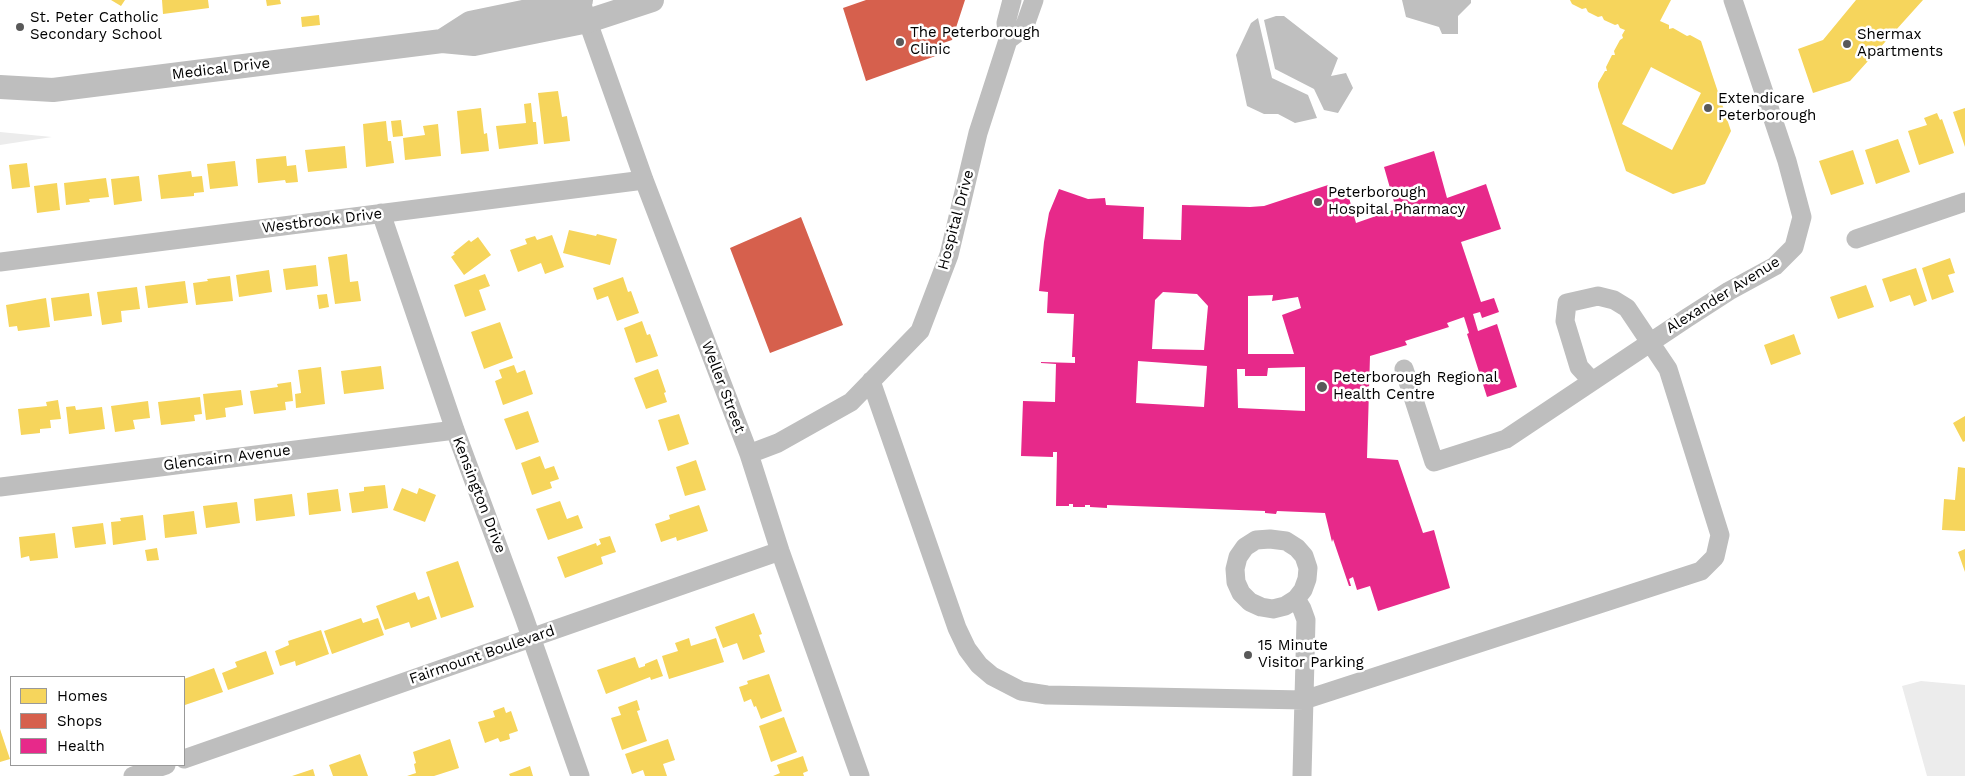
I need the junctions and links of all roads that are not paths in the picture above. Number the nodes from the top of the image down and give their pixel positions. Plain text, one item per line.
1 (652, 0) edge
2 (1012, 0) edge
3 (1034, 0) edge
4 (1733, 0) edge
5 (584, 10) edge
6 (1008, 40) junction
7 (0, 87) edge
8 (644, 180) junction
9 (1965, 202) edge
10 (381, 213) junction
11 (1856, 239) dead end
12 (0, 262) edge
13 (1650, 342) junction
14 (1404, 369) dead end
15 (1592, 380) junction
16 (871, 381) junction
17 (455, 430) junction
18 (749, 454) junction
19 (0, 487) edge
20 (780, 551) junction
21 (1296, 600) dead end
22 (532, 638) junction
23 (1304, 700) junction
24 (185, 758) edge
25 (163, 766) edge
26 (133, 776) edge
27 (580, 776) edge
28 (860, 776) edge
29 (1302, 776) edge

1 - 5 main road, Medical Drive
2 - 6 street, Hospital Drive
3 - 6 street, Hospital Drive
4 - 13 street, Alexander Avenue
5 - 7 main road, Medical Drive
5 - 8 street, Weller Street
6 - 16 street, Hospital Drive
8 - 10 street, Westbrook Drive
8 - 18 street, Weller Street
9 - 11 street
10 - 12 street, Westbrook Drive
10 - 17 street, Kensington Drive
13 - 15 street, Alexander Avenue
13 - 15 street
13 - 23 street
14 - 15 street, Alexander Avenue
16 - 18 street, Hospital Drive
16 - 23 street
17 - 19 street, Glencairn Avenue
17 - 22 street, Kensington Drive
18 - 20 street, Weller Street
20 - 22 street, Fairmount Boulevard
20 - 28 street, Weller Street
21 - 23 street
22 - 24 street, Fairmount Boulevard
22 - 27 street, Kensington Drive
23 - 29 street
25 - 26 street

